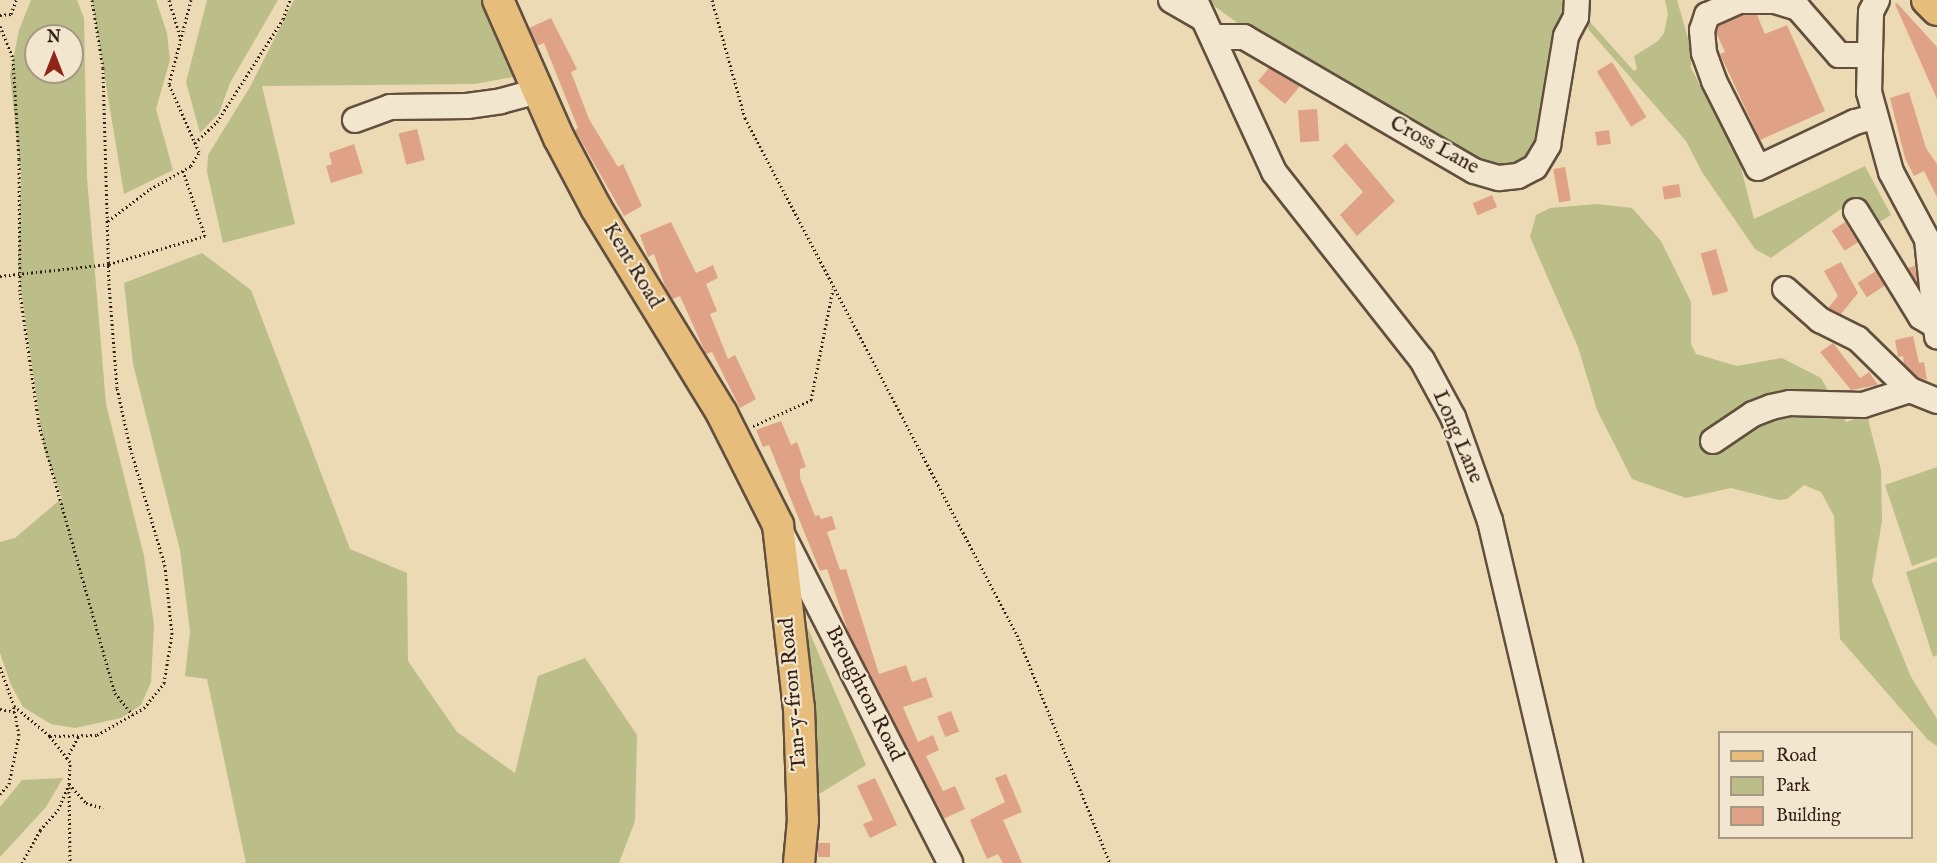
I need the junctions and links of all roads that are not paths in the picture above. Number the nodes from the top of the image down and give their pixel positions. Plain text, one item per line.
1 (498, 0) edge
2 (1171, 0) edge
3 (1577, 0) edge
4 (1739, 0) edge
5 (1877, 0) edge
6 (1927, 0) edge
7 (1937, 10) edge
8 (1203, 18) edge
9 (1867, 55) junction
10 (538, 91) junction
11 (1874, 117) junction
12 (355, 120) dead end
13 (1856, 211) dead end
14 (1785, 289) dead end
15 (1936, 331) edge
16 (1910, 390) junction
17 (1937, 401) edge
18 (1713, 441) dead end
19 (778, 525) junction
20 (799, 863) edge
21 (950, 863) edge
22 (1570, 863) edge

1 - 10 main road, Kent Road
2 - 8 street
3 - 8 street, Cross Lane
4 - 9 street
4 - 11 street
5 - 9 street
6 - 7 main road
8 - 22 street, Long Lane
9 - 11 street
10 - 12 street
10 - 19 main road, Kent Road
11 - 15 street
13 - 15 street
14 - 16 street
16 - 17 street
16 - 18 street
19 - 20 main road, Tan-y-fron Road
19 - 21 street, Broughton Road

